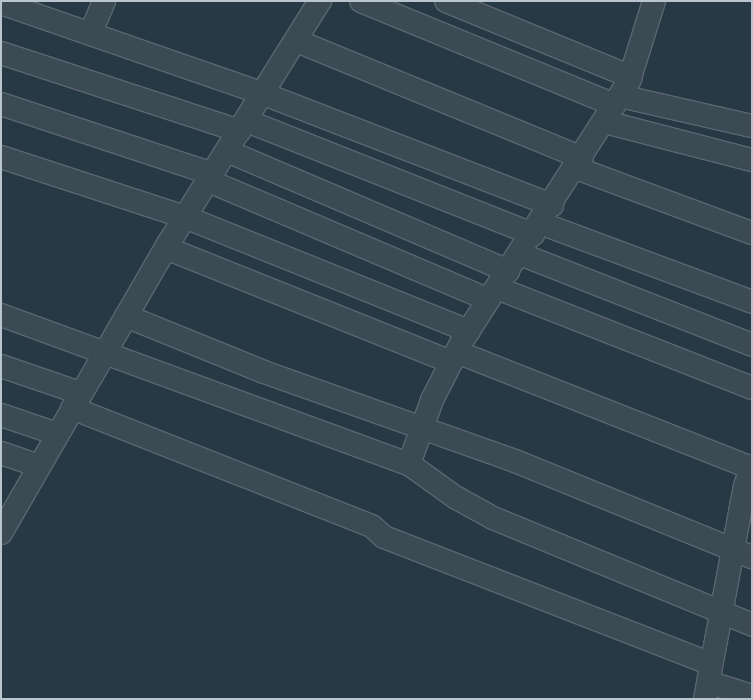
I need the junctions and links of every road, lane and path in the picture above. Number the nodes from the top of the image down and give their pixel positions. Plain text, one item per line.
1 (104, 1) edge
2 (320, 1) edge
3 (361, 1) edge
4 (446, 1) edge
5 (654, 1) edge
6 (1, 3) edge
7 (91, 32) junction
8 (297, 41) junction
9 (1, 53) edge
10 (631, 77) junction
11 (264, 94) junction
12 (1, 104) edge
13 (613, 108) junction
14 (244, 126) junction
15 (752, 126) edge
16 (227, 152) junction
17 (1, 157) edge
18 (752, 160) edge
19 (579, 163) junction
20 (211, 178) junction
21 (552, 205) junction
22 (185, 217) junction
23 (536, 229) junction
24 (752, 233) edge
25 (166, 248) junction
26 (504, 278) junction
27 (752, 302) edge
28 (1, 315) edge
29 (126, 316) junction
30 (469, 331) junction
31 (752, 345) edge
32 (105, 351) junction
33 (454, 357) junction
34 (1, 366) edge
35 (752, 388) edge
36 (76, 401) junction
37 (1, 415) edge
38 (423, 427) junction
39 (57, 434) junction
40 (1, 453) edge
41 (409, 464) junction
42 (39, 466) junction
43 (750, 477) edge
44 (1, 533) edge
45 (742, 554) edge
46 (720, 614) junction
47 (752, 626) edge
48 (708, 682) edge
49 (752, 696) edge

1 - 7 street
2 - 8 street
3 - 13 street
4 - 10 street
5 - 10 street
6 - 7 street
7 - 11 street
8 - 11 street
8 - 19 street
9 - 14 street
10 - 13 street
11 - 14 street
11 - 21 street
12 - 20 street
13 - 15 street
13 - 18 street
13 - 19 street
14 - 16 street
14 - 23 street
16 - 20 street
16 - 26 street
17 - 22 street
19 - 21 street
19 - 24 street
20 - 22 street
20 - 26 street
21 - 23 street
22 - 25 street
22 - 30 street
23 - 26 street
23 - 27 street
25 - 29 street
25 - 33 street
26 - 30 street
26 - 31 street
26 - 35 street
28 - 32 street
29 - 32 street
29 - 38 street
30 - 33 street
32 - 36 street
32 - 41 street
33 - 38 street
33 - 43 street
34 - 36 street
36 - 39 street
36 - 48 street
37 - 39 street
38 - 41 street
38 - 45 street
39 - 42 street
40 - 42 street
41 - 46 street
42 - 44 street
43 - 45 street
45 - 46 street
46 - 47 street
46 - 48 street
48 - 49 street

